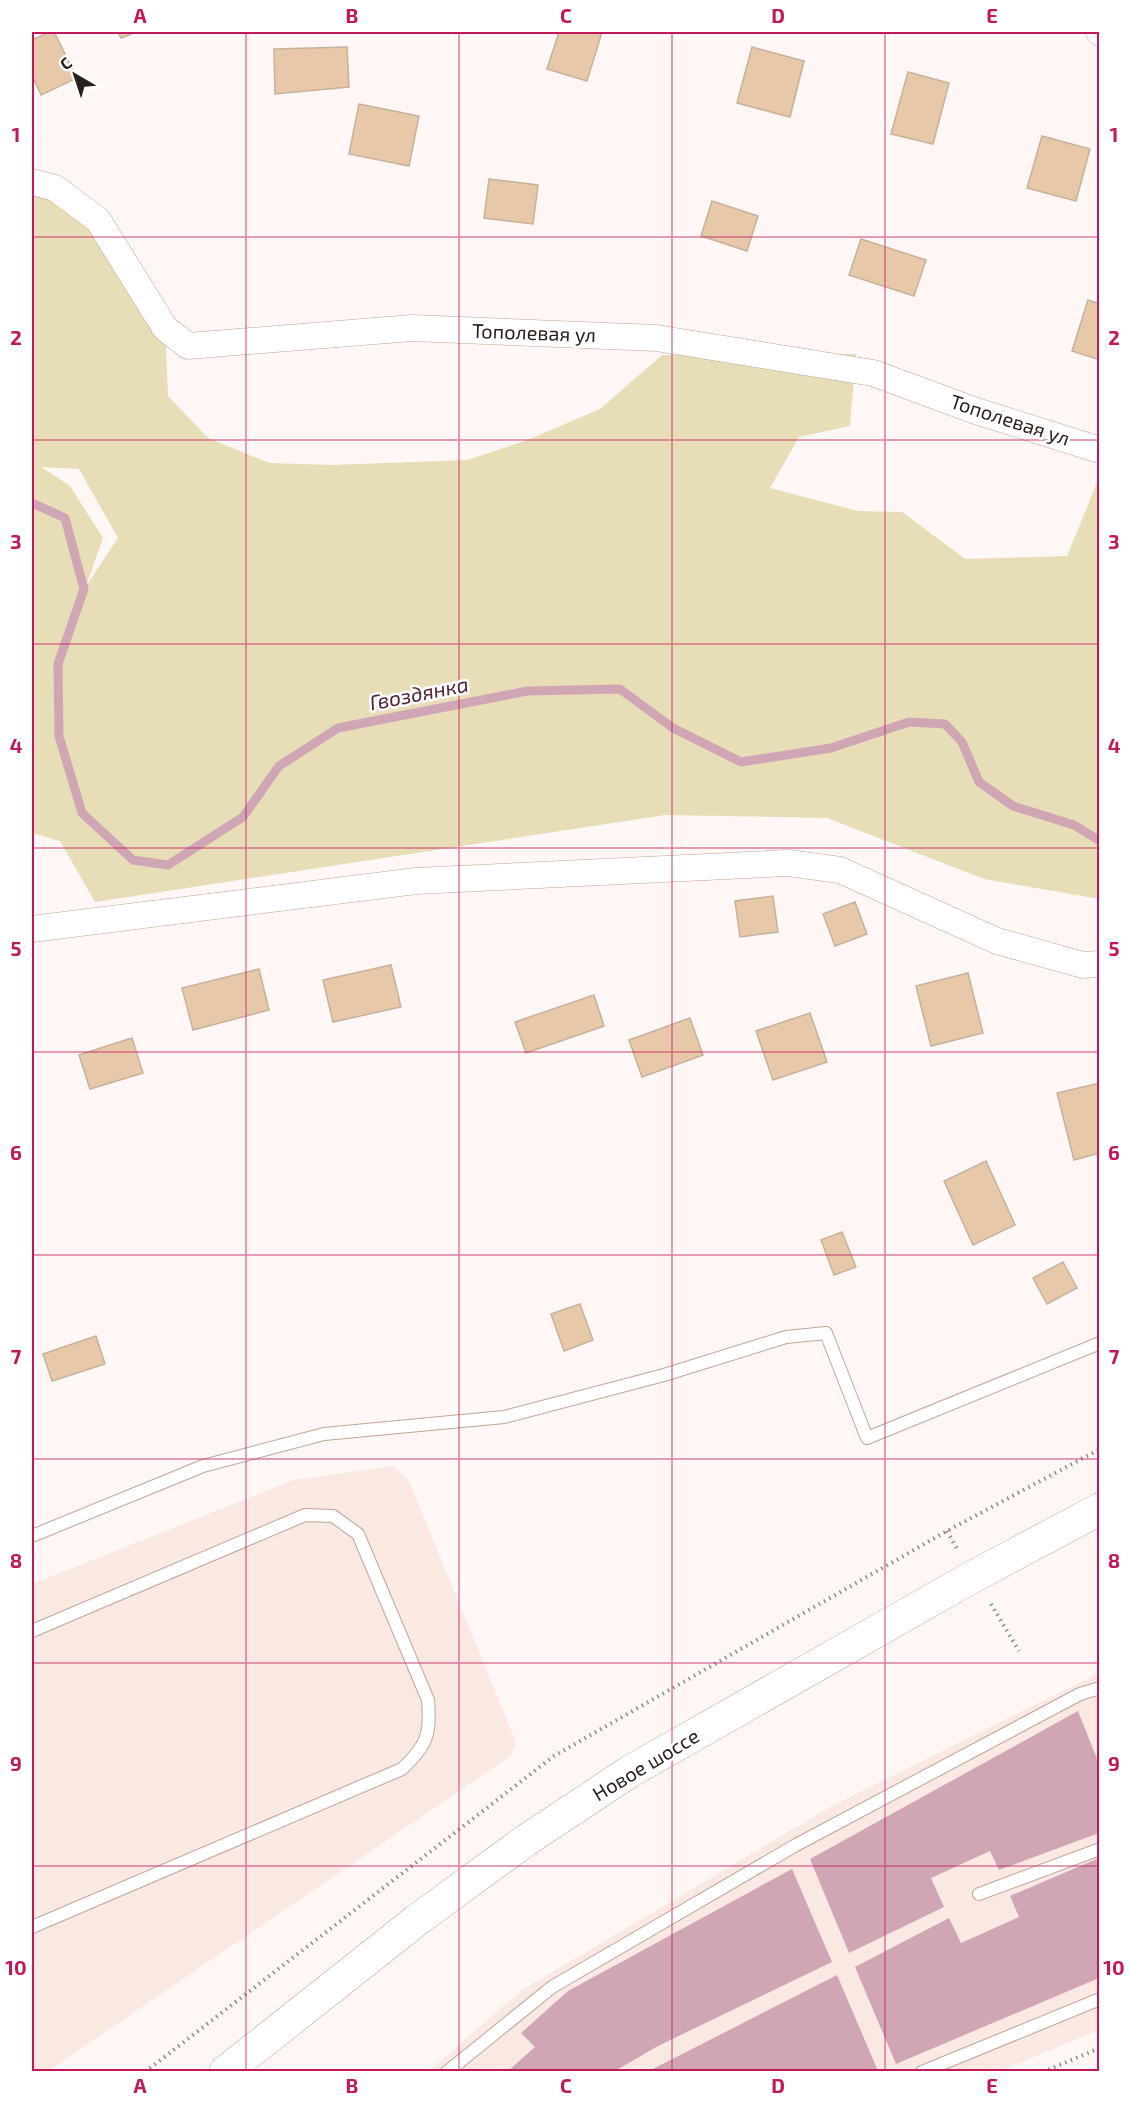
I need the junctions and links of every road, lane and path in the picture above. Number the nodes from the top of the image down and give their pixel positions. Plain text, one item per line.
1 (32, 182) edge
2 (1100, 450) edge
3 (32, 929) edge
4 (1100, 964) edge
5 (1100, 1343) edge
6 (1100, 1509) edge
7 (32, 1536) edge
8 (32, 1631) edge
9 (1100, 1688) edge
10 (1100, 1849) edge
11 (979, 1894) dead end
12 (32, 1927) edge
13 (1100, 1999) edge
14 (1100, 2048) edge
15 (225, 2072) edge
16 (447, 2072) edge
17 (922, 2072) edge
18 (1043, 2072) edge

1 - 2 street, Тополевая ул
3 - 4 street
5 - 7 lane
6 - 15 street, Новое шоссе
8 - 12 lane
9 - 16 lane
10 - 11 lane
13 - 17 lane
14 - 18 path

